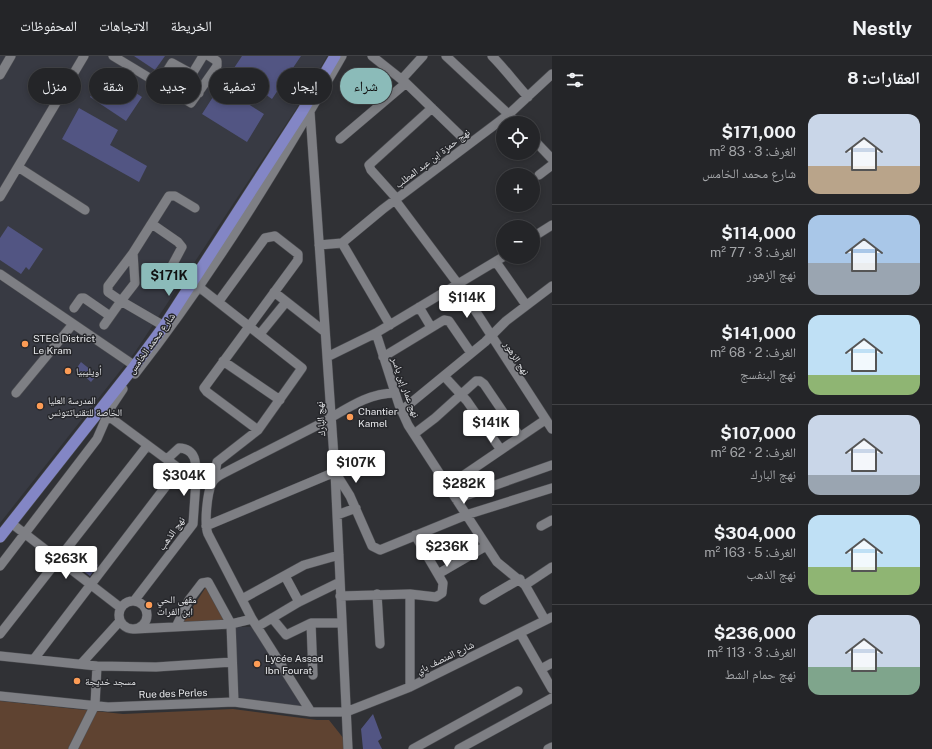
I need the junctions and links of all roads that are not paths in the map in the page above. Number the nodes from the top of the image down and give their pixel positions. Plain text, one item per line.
1 (11, 56) edge
2 (84, 56) edge
3 (203, 56) edge
4 (209, 56) edge
5 (335, 56) edge
6 (342, 56) edge
7 (372, 56) edge
8 (422, 56) edge
9 (446, 56) edge
10 (492, 56) edge
11 (117, 57) edge
12 (169, 68) edge
13 (182, 68) edge
14 (196, 68) edge
15 (552, 74) edge
16 (0, 75) edge
17 (146, 76) edge
18 (201, 79) edge
19 (404, 81) junction
20 (206, 82) junction
21 (201, 90) edge
22 (528, 96) junction
23 (432, 108) junction
24 (310, 112) junction
25 (510, 114) junction
26 (340, 139) dead end
27 (469, 144) junction
28 (540, 146) edge
29 (552, 159) edge
30 (552, 165) edge
31 (18, 167) junction
32 (540, 174) edge
33 (0, 197) edge
34 (396, 200) junction
35 (195, 208) dead end
36 (85, 210) dead end
37 (152, 224) junction
38 (552, 225) edge
39 (540, 233) edge
40 (342, 243) junction
41 (319, 245) junction
42 (133, 253) junction
43 (496, 261) edge
44 (502, 264) edge
45 (0, 274) edge
46 (166, 277) dead end
47 (458, 284) junction
48 (552, 286) edge
49 (199, 287) junction
50 (274, 292) junction
51 (121, 301) junction
52 (219, 302) junction
53 (286, 302) junction
54 (526, 304) junction
55 (419, 307) junction
56 (74, 308) dead end
57 (110, 316) junction
58 (73, 324) junction
59 (104, 325) dead end
60 (249, 325) junction
61 (390, 325) junction
62 (164, 326) junction
63 (431, 327) junction
64 (325, 332) junction
65 (376, 333) junction
66 (260, 334) junction
67 (490, 336) junction
68 (471, 353) junction
69 (327, 357) junction
70 (383, 357) junction
71 (223, 361) junction
72 (135, 366) junction
73 (444, 376) junction
74 (16, 393) dead end
75 (395, 393) junction
76 (460, 394) junction
77 (280, 400) junction
78 (401, 411) junction
79 (107, 415) junction
80 (331, 418) junction
81 (549, 424) edge
82 (258, 430) junction
83 (414, 434) junction
84 (520, 437) junction
85 (147, 446) junction
86 (501, 450) junction
87 (167, 459) junction
88 (552, 465) edge
89 (179, 469) junction
90 (335, 472) junction
91 (196, 480) junction
92 (213, 480) junction
93 (448, 486) junction
94 (552, 488) edge
95 (456, 499) junction
96 (356, 508) junction
97 (337, 515) junction
98 (466, 515) junction
99 (552, 520) edge
100 (194, 521) junction
101 (11, 523) junction
102 (206, 523) junction
103 (541, 526) dead end
104 (25, 534) junction
105 (415, 535) junction
106 (0, 537) edge
107 (486, 546) junction
108 (339, 555) junction
109 (59, 560) junction
110 (0, 566) edge
111 (552, 567) edge
112 (438, 574) junction
113 (285, 576) junction
114 (340, 582) junction
115 (522, 582) junction
116 (90, 585) junction
117 (377, 594) junction
118 (410, 594) junction
119 (340, 596) junction
120 (242, 599) junction
121 (484, 600) dead end
122 (134, 601) junction
123 (299, 602) junction
124 (121, 608) junction
125 (272, 618) junction
126 (548, 619) edge
127 (120, 621) junction
128 (255, 623) junction
129 (310, 623) junction
130 (342, 623) junction
131 (231, 624) junction
132 (176, 626) junction
133 (135, 629) junction
134 (520, 633) junction
135 (0, 634) edge
136 (380, 644) dead end
137 (0, 656) edge
138 (34, 659) junction
139 (232, 662) junction
140 (552, 663) edge
141 (81, 664) junction
142 (97, 666) junction
143 (540, 669) junction
144 (313, 675) dead end
145 (410, 687) junction
146 (552, 689) edge
147 (518, 691) dead end
148 (0, 696) edge
149 (552, 698) edge
150 (234, 702) junction
151 (95, 705) junction
152 (311, 712) junction
153 (346, 712) junction
154 (552, 747) edge
155 (73, 749) edge
156 (348, 749) edge
157 (413, 749) edge
158 (459, 749) edge
159 (548, 749) edge

1 - 16 street
2 - 31 street
3 - 14 street
4 - 20 street
5 - 62 main road, شارع محمد الخامس
6 - 24 street
7 - 19 street
8 - 19 street
9 - 25 street
10 - 22 street
11 - 17 street
12 - 13 street
15 - 22 street, نهج حمزة ابن عبد المطلب
18 - 20 street
19 - 23 street
19 - 26 street
20 - 21 street
22 - 25 street, نهج حمزة ابن عبد المطلب
23 - 27 street
23 - 34 street, نهج الزهور
24 - 41 street, نهج البارك
24 - 49 street
25 - 27 street, نهج حمزة ابن عبد المطلب
27 - 34 street, نهج حمزة ابن عبد المطلب
28 - 29 street
30 - 32 street
31 - 33 street
31 - 36 street
34 - 40 street, نهج حمزة ابن عبد المطلب
34 - 47 street, نهج الزهور
35 - 37 street
37 - 42 street
37 - 46 street
38 - 39 street
40 - 41 street
40 - 61 street
41 - 64 street, نهج البارك
42 - 51 street
42 - 51 street
43 - 47 street
44 - 54 street
45 - 58 street
47 - 55 street
47 - 67 street, نهج الزهور
48 - 54 street
49 - 52 street
49 - 79 street
50 - 52 street
50 - 53 street
50 - 60 street
51 - 57 street
51 - 62 street
52 - 60 street
53 - 64 street
53 - 66 street
54 - 67 street
55 - 61 street
55 - 63 street
56 - 57 street
57 - 59 street
58 - 72 street
58 - 74 street
60 - 66 street
60 - 71 street
61 - 65 street
62 - 72 main road, شارع محمد الخامس
63 - 68 street
63 - 70 street
64 - 69 street, نهج البارك
65 - 69 street
65 - 70 street, نهج عمار إبن ياسر
66 - 77 street
67 - 68 street
67 - 81 street, نهج الزهور
68 - 73 street
69 - 80 street, نهج البارك
70 - 75 street, نهج عمار إبن ياسر
71 - 77 street
71 - 82 street
72 - 101 main road, شارع محمد الخامس
73 - 76 street
73 - 78 street
75 - 78 street, نهج عمار إبن ياسر
75 - 80 street
76 - 83 street
76 - 84 street
76 - 86 street
77 - 82 street
78 - 83 street, نهج عمار إبن ياسر
79 - 85 street
79 - 104 street
80 - 90 street, نهج البارك
80 - 92 street
81 - 84 street
82 - 92 street
83 - 93 street, نهج عمار إبن ياسر
84 - 86 street
85 - 87 street
85 - 109 street
86 - 93 street
87 - 89 street
87 - 91 street, نهج الذهب
88 - 95 street
89 - 91 street
89 - 116 street
90 - 96 street
90 - 97 street, نهج البارك
90 - 102 street
91 - 92 street
91 - 100 street, نهج الذهب
92 - 102 street
93 - 95 street, نهج عمار إبن ياسر
94 - 98 street
95 - 98 street, نهج عمار إبن ياسر
96 - 97 street
96 - 105 street
97 - 108 street, نهج البارك
98 - 105 street
98 - 107 street, نهج عمار إبن ياسر
99 - 103 street
100 - 102 street
100 - 122 street, نهج الذهب
101 - 104 street
101 - 106 main road, شارع محمد الخامس
102 - 120 street
104 - 109 street
104 - 110 street
105 - 112 street
107 - 112 street
107 - 115 street, نهج عمار إبن ياسر
108 - 113 street
108 - 114 street, نهج البارك
109 - 116 street
109 - 135 street
111 - 115 street
112 - 118 street
113 - 120 street
113 - 123 street
114 - 119 street, نهج البارك
114 - 123 street
115 - 121 street
115 - 126 street, نهج عمار إبن ياسر
116 - 124 street
116 - 138 street
117 - 118 street
117 - 119 street
117 - 136 street
118 - 145 street
119 - 130 street, نهج البارك
120 - 128 street
122 - 124 street
122 - 133 street
123 - 125 street
124 - 127 street
125 - 128 street
125 - 129 street
126 - 134 street, شارع المنصف باي
127 - 133 street
127 - 141 street
128 - 131 street
128 - 152 street
129 - 130 street
129 - 144 street
130 - 153 street, نهج البارك
131 - 132 street
131 - 132 street
131 - 139 street
132 - 133 street
134 - 143 street
134 - 145 street, شارع المنصف باي
137 - 138 street
138 - 141 street
139 - 142 street
139 - 150 street
140 - 143 street
141 - 142 street
142 - 151 street
143 - 146 street
145 - 153 street, شارع المنصف باي
147 - 157 street
148 - 151 street, Rue des Perles
149 - 158 street
150 - 151 street, Rue des Perles
150 - 152 street, Rue des Perles
151 - 155 street
152 - 153 street, Rue des Perles
153 - 156 street, نهج البارك
154 - 159 street

